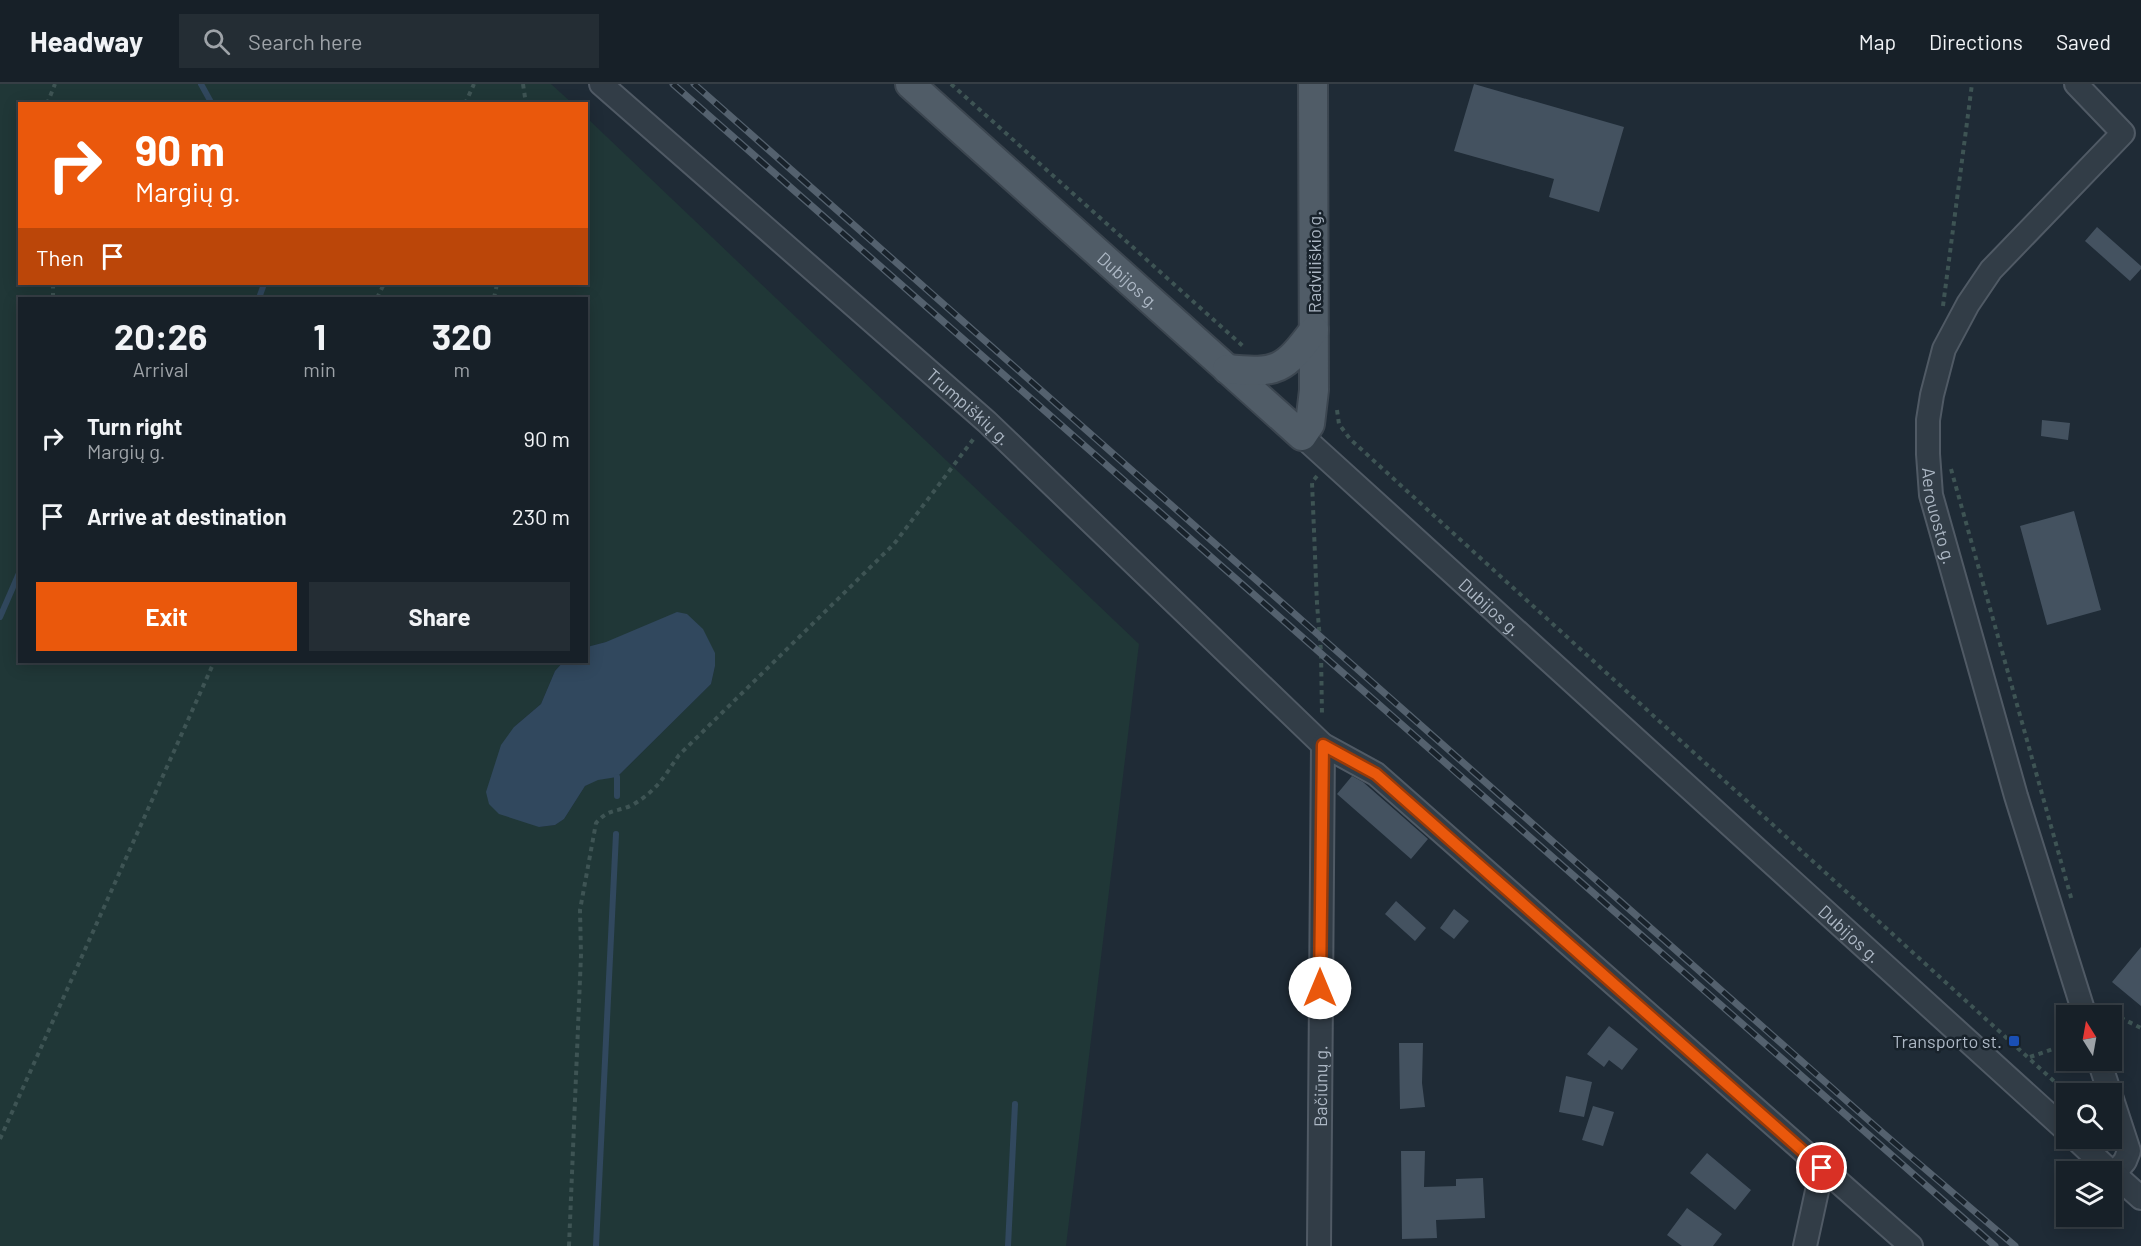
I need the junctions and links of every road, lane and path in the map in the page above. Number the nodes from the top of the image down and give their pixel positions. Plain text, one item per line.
1 (56, 84) edge
2 (474, 84) edge
3 (523, 84) edge
4 (601, 84) edge
5 (910, 84) edge
6 (951, 84) edge
7 (1313, 84) edge
8 (1972, 84) edge
9 (2076, 84) edge
10 (47, 102) edge
11 (466, 102) edge
12 (526, 102) edge
13 (1314, 330) junction
14 (1944, 349) junction
15 (1227, 369) junction
16 (1270, 369) junction
17 (1314, 390) junction
18 (987, 422) junction
19 (1302, 436) junction
20 (1350, 439) junction
21 (1329, 462) junction
22 (1951, 466) dead end
23 (214, 663) edge
24 (1323, 745) junction
25 (2075, 911) dead end
26 (2082, 1005) edge
27 (2122, 1018) edge
28 (2141, 1028) edge
29 (2056, 1048) edge
30 (2030, 1057) junction
31 (2057, 1083) edge
32 (2056, 1121) edge
33 (2122, 1129) edge
34 (0, 1139) edge
35 (2087, 1149) edge
36 (2100, 1161) edge
37 (2122, 1164) edge
38 (1822, 1168) junction
39 (2122, 1181) edge
40 (2141, 1198) edge
41 (569, 1246) edge
42 (1319, 1246) edge
43 (1805, 1246) edge
44 (1911, 1246) edge

1 - 10 path
2 - 11 path
3 - 12 path
4 - 18 street, Trumpiškių g.
5 - 15 main road, Dubijos g.
6 - 16 path
7 - 13 main road, Radviliškio g.
8 - 14 path
9 - 14 street, Aerouosto g.
13 - 16 main road
13 - 17 main road, Radviliškio g.
14 - 26 street, Aerouosto g.
15 - 16 main road
15 - 19 main road, Dubijos g.
17 - 19 main road, Radviliškio g.
17 - 20 path
18 - 24 street, Trumpiškių g.
18 - 41 path
19 - 21 street, Dubijos g.
20 - 21 path
20 - 30 path
21 - 24 path
21 - 32 street, Dubijos g.
22 - 25 path
23 - 34 path
24 - 38 street, Trumpiškių g.
24 - 42 street, Bačiūnų g.
27 - 28 path
29 - 30 path
30 - 31 path
33 - 37 street
35 - 36 street
38 - 43 street
38 - 44 street, Trumpiškių g.
39 - 40 street

